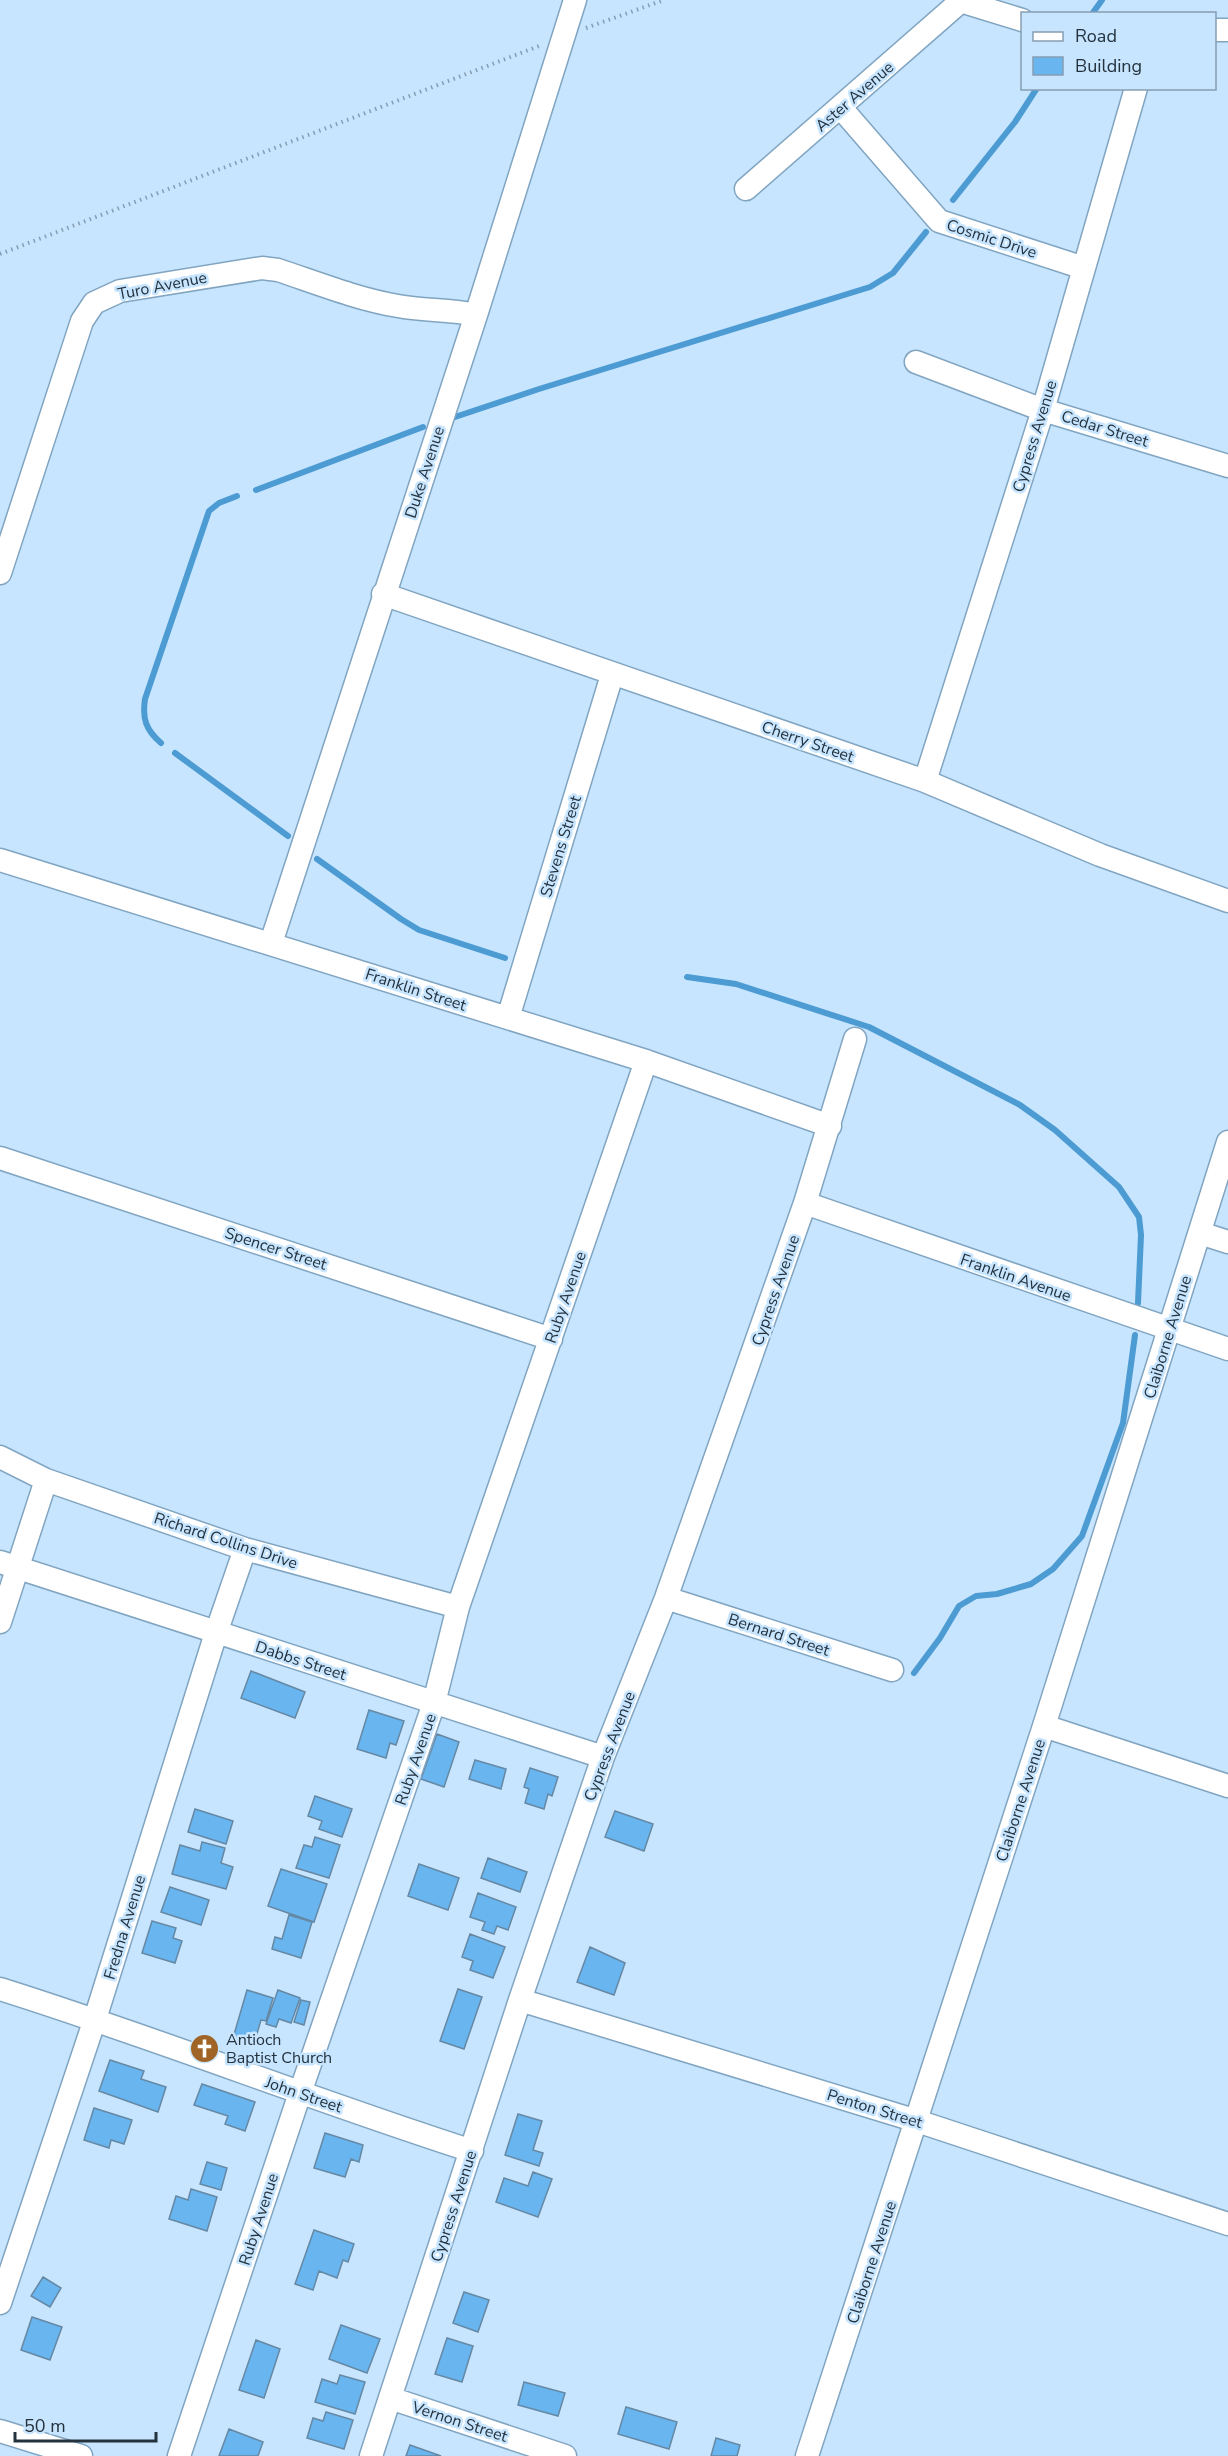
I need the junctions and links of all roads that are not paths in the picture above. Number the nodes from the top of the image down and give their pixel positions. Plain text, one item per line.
1 (575, 0) edge
2 (959, 1) edge
3 (1021, 19) edge
4 (1135, 90) edge
5 (841, 108) junction
6 (746, 189) dead end
7 (1084, 268) junction
8 (476, 315) junction
9 (916, 362) dead end
10 (1043, 410) junction
11 (1228, 466) edge
12 (0, 573) edge
13 (383, 594) junction
14 (612, 675) junction
15 (924, 781) junction
16 (0, 860) edge
17 (1228, 901) edge
18 (271, 943) junction
19 (508, 1018) junction
20 (855, 1039) dead end
21 (646, 1061) junction
22 (830, 1126) junction
23 (1228, 1143) edge
24 (0, 1158) edge
25 (805, 1203) junction
26 (1200, 1233) junction
27 (1228, 1242) edge
28 (1169, 1330) junction
29 (551, 1339) junction
30 (1228, 1349) edge
31 (0, 1457) edge
32 (46, 1479) junction
33 (245, 1549) junction
34 (9, 1564) edge
35 (666, 1599) junction
36 (458, 1607) junction
37 (0, 1622) edge
38 (216, 1633) junction
39 (892, 1670) dead end
40 (434, 1703) junction
41 (1044, 1726) junction
42 (603, 1757) junction
43 (1228, 1786) edge
44 (0, 1989) edge
45 (520, 2000) junction
46 (95, 2019) junction
47 (300, 2093) junction
48 (917, 2121) junction
49 (472, 2151) junction
50 (1228, 2224) edge
51 (0, 2303) edge
52 (390, 2398) junction
53 (0, 2430) edge
54 (81, 2456) edge
55 (179, 2456) edge
56 (371, 2456) edge
57 (565, 2456) edge
58 (807, 2456) edge

1 - 8 street, Duke Avenue
2 - 3 street
2 - 5 street, Aster Avenue
4 - 7 street, Cypress Avenue
5 - 6 street, Aster Avenue
5 - 7 street, Cosmic Drive
7 - 10 street, Cypress Avenue
8 - 12 street, Turo Avenue
8 - 13 street, Duke Avenue
9 - 10 street, Cedar Street
10 - 11 street, Cedar Street
10 - 15 street, Cypress Avenue
13 - 14 street, Cherry Street
13 - 18 street, Duke Avenue
14 - 15 street, Cherry Street
14 - 19 street, Stevens Street
15 - 17 street, Cherry Street
16 - 18 street, Franklin Street
18 - 19 street, Franklin Street
19 - 21 street, Franklin Street
20 - 22 street, Cypress Avenue
21 - 22 street, Franklin Street
21 - 29 street, Ruby Avenue
22 - 25 street, Cypress Avenue
23 - 26 street, Claiborne Avenue
24 - 29 street, Spencer Street
25 - 28 street, Franklin Avenue
25 - 35 street, Cypress Avenue
26 - 27 street
26 - 28 street, Claiborne Avenue
28 - 30 street, Franklin Avenue
28 - 41 street, Claiborne Avenue
29 - 36 street, Ruby Avenue
31 - 32 street, Richard Collins Drive
32 - 33 street, Richard Collins Drive
32 - 34 street
33 - 36 street, Richard Collins Drive
33 - 38 street, Fredna Avenue
34 - 37 street
34 - 38 street, Dabbs Street
35 - 39 street, Bernard Street
35 - 42 street, Cypress Avenue
36 - 40 street, Ruby Avenue
38 - 40 street, Dabbs Street
38 - 46 street, Fredna Avenue
40 - 42 street, Dabbs Street
40 - 47 street, Ruby Avenue
41 - 43 street
41 - 48 street, Claiborne Avenue
42 - 45 street, Cypress Avenue
44 - 46 street, John Street
45 - 48 street, Penton Street
45 - 49 street, Cypress Avenue
46 - 47 street, John Street
46 - 51 street, Fredna Avenue
47 - 49 street, John Street
47 - 55 street, Ruby Avenue
48 - 50 street, Penton Street
48 - 58 street, Claiborne Avenue
49 - 52 street, Cypress Avenue
52 - 56 street, Cypress Avenue
52 - 57 street, Vernon Street
53 - 54 street

